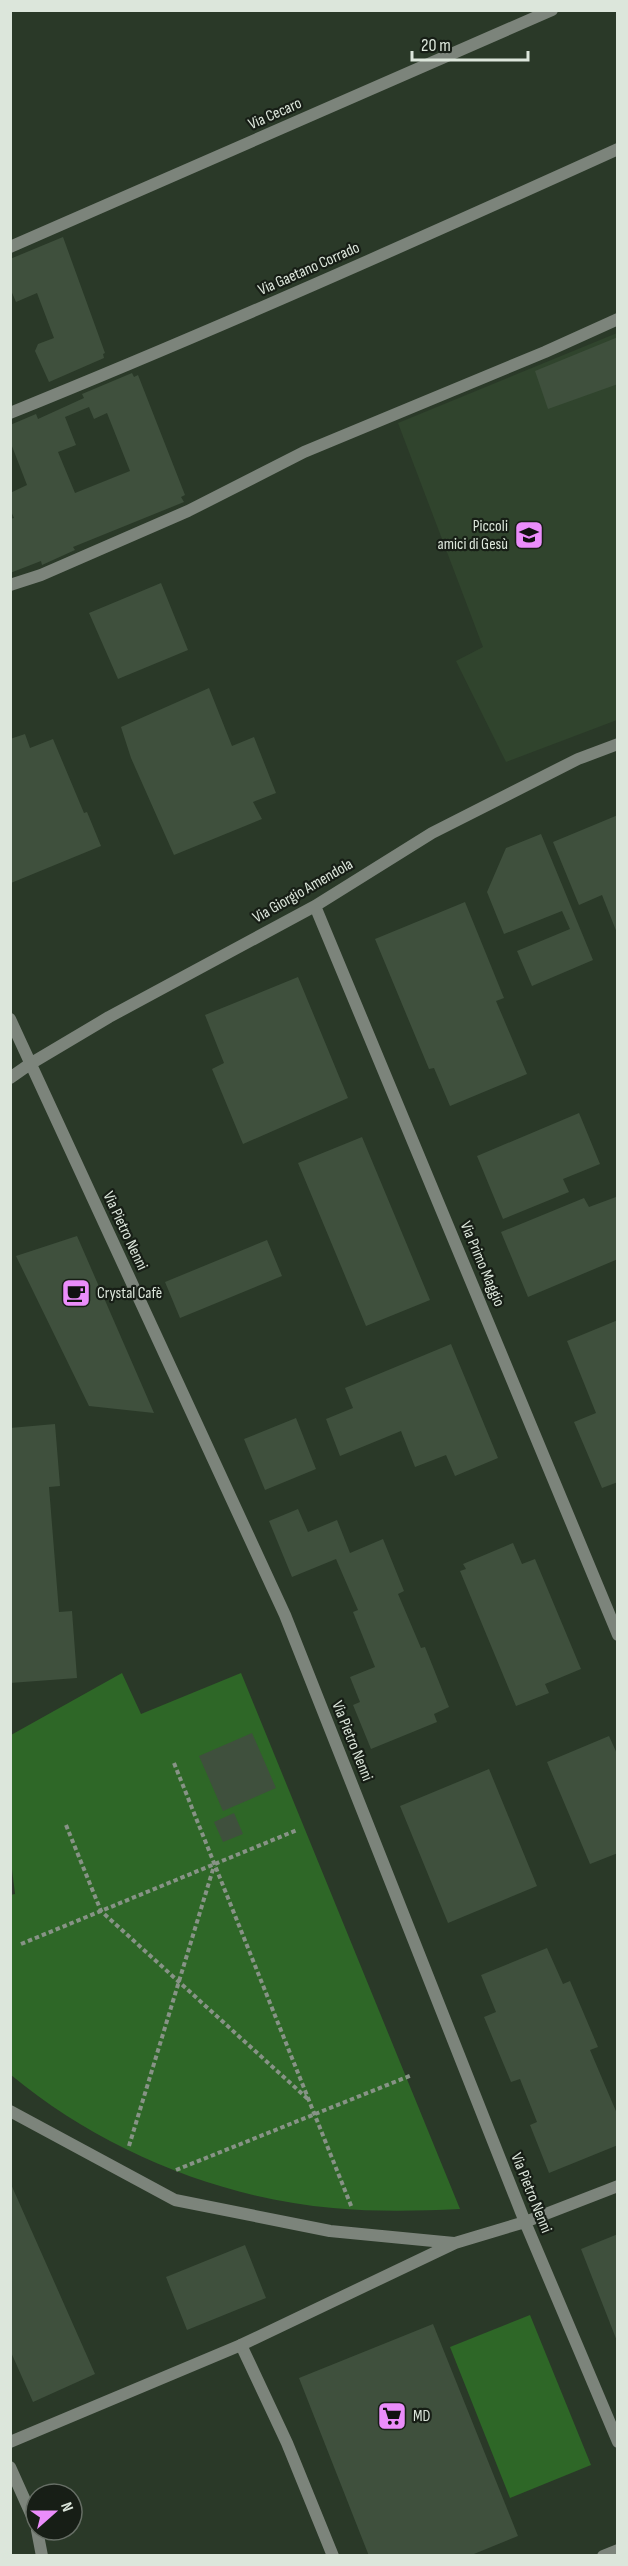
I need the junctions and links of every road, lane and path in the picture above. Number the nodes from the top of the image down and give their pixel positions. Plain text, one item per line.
1 (552, 10) edge
2 (618, 149) edge
3 (10, 247) edge
4 (618, 320) edge
5 (10, 413) edge
6 (10, 585) edge
7 (618, 744) edge
8 (315, 906) junction
9 (10, 1019) edge
10 (30, 1064) junction
11 (10, 1078) edge
12 (618, 1635) edge
13 (174, 1763) dead end
14 (66, 1825) dead end
15 (297, 1830) dead end
16 (215, 1864) junction
17 (101, 1911) junction
18 (21, 1944) dead end
19 (177, 1982) junction
20 (412, 2076) dead end
21 (310, 2101) junction
22 (10, 2110) edge
23 (315, 2114) junction
24 (127, 2156) dead end
25 (168, 2173) dead end
26 (618, 2186) edge
27 (354, 2216) dead end
28 (525, 2222) junction
29 (455, 2243) junction
30 (241, 2345) junction
31 (10, 2442) edge
32 (618, 2442) edge
33 (10, 2467) edge
34 (24, 2498) edge
35 (618, 2550) edge
36 (333, 2556) edge
37 (603, 2556) edge

1 - 3 street, Via Cecaro
2 - 5 street, Via Gaetano Corrado
4 - 6 street
7 - 8 street, Via Giorgio Amendola
8 - 10 street, Via Giorgio Amendola
8 - 12 street, Via Primo Maggio
9 - 10 street, Via Pietro Nenni
10 - 11 street, Via Giorgio Amendola
10 - 28 street, Via Pietro Nenni
13 - 16 path
14 - 17 path
15 - 16 path
16 - 17 path
16 - 19 path
16 - 21 path
17 - 18 path
17 - 19 path
19 - 21 path
19 - 24 path
20 - 23 path
21 - 23 path
22 - 29 street
23 - 25 path
23 - 27 path
26 - 28 street
28 - 29 street
28 - 32 street, Via Pietro Nenni
29 - 30 street
30 - 31 street
30 - 36 street
33 - 34 street
35 - 37 street

